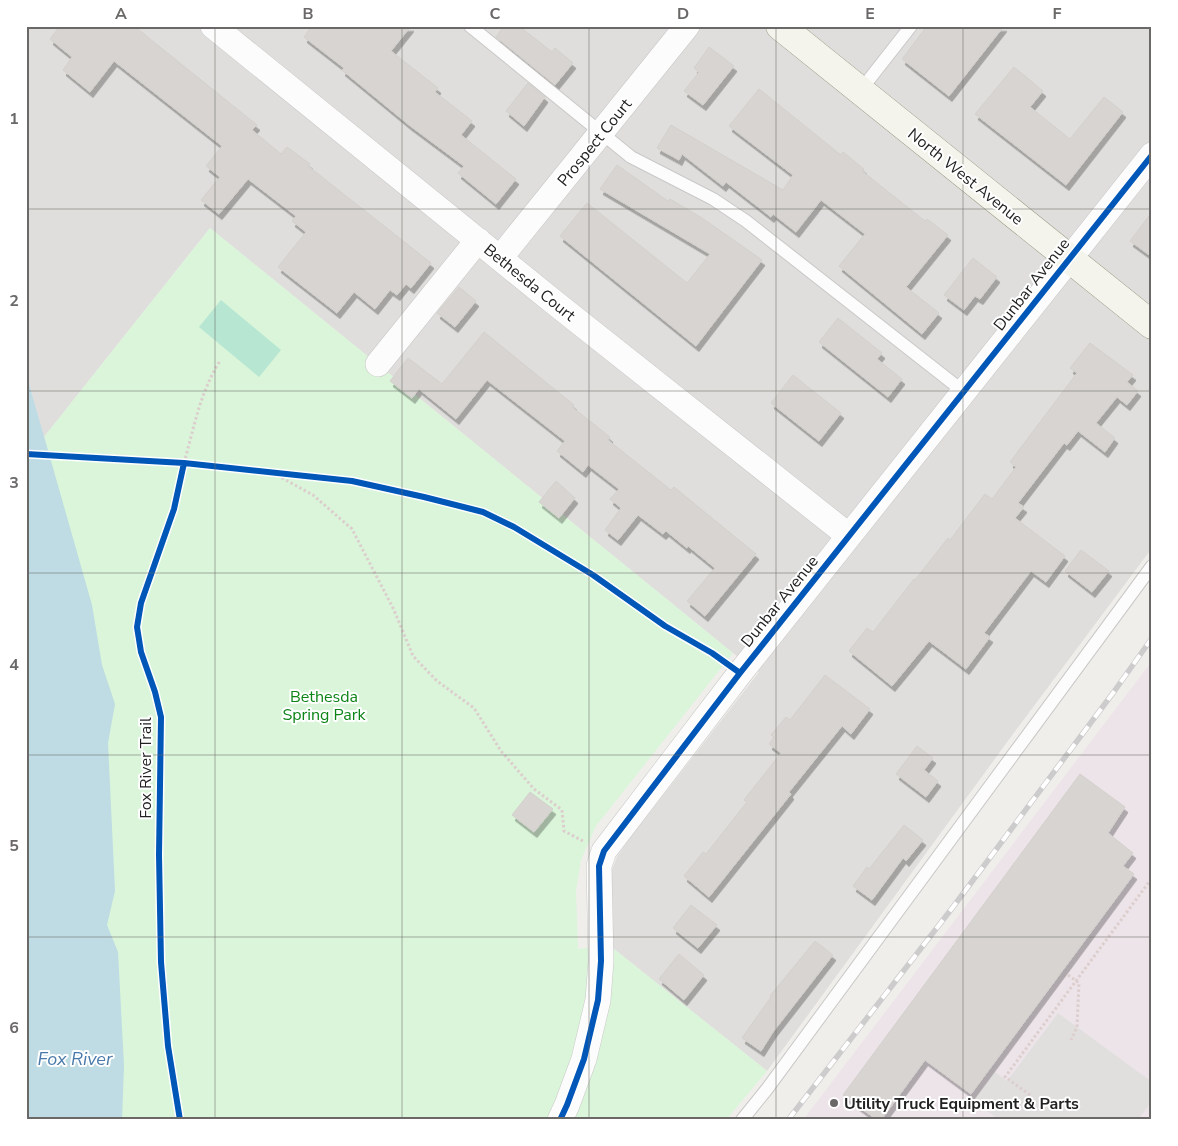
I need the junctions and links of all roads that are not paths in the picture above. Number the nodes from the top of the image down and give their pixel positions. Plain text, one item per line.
1 (213, 26) edge
2 (470, 26) edge
3 (687, 26) edge
4 (780, 26) edge
5 (912, 26) edge
6 (860, 91) junction
7 (601, 133) junction
8 (1152, 154) edge
9 (478, 240) junction
10 (500, 258) junction
11 (1068, 259) junction
12 (1152, 325) edge
13 (378, 364) dead end
14 (964, 392) junction
15 (849, 536) junction
16 (1152, 566) edge
17 (560, 1120) edge
18 (742, 1120) edge

1 - 9 street, Bethesda Court
2 - 7 lane
3 - 7 street, Prospect Court
4 - 6 street, North West Avenue
5 - 6 lane
6 - 11 street, North West Avenue
7 - 10 street, Prospect Court
7 - 14 lane
8 - 11 street, Dunbar Avenue
9 - 10 street, Bethesda Court
9 - 13 street
10 - 15 street, Bethesda Court
11 - 12 street, North West Avenue
11 - 14 street, Dunbar Avenue
14 - 15 street, Dunbar Avenue
15 - 17 street, Dunbar Avenue
16 - 18 lane

